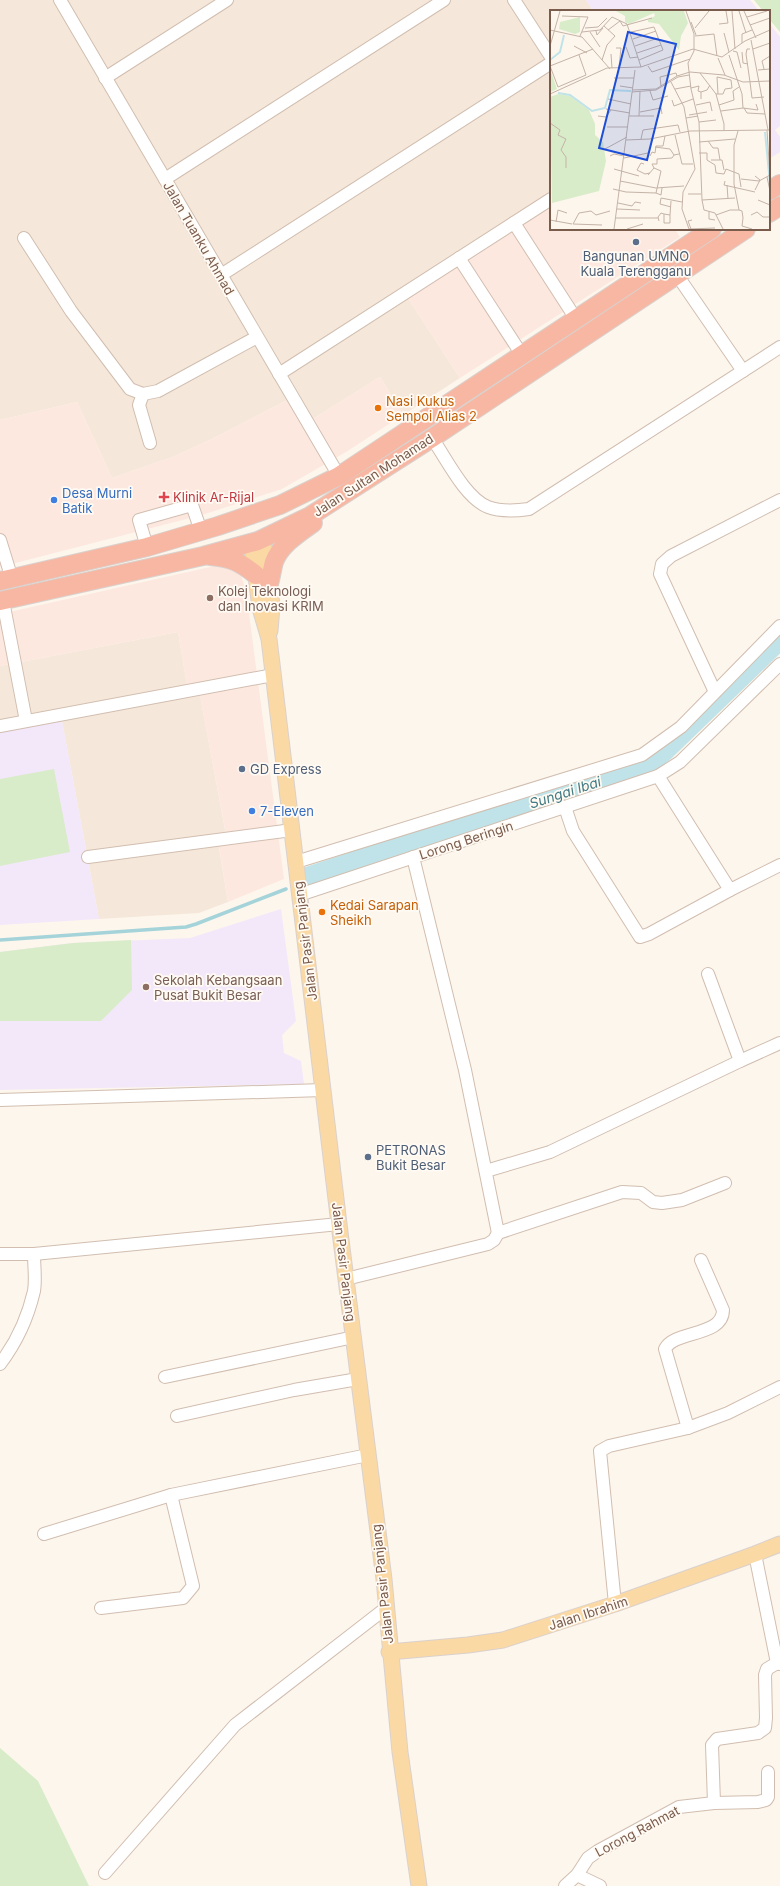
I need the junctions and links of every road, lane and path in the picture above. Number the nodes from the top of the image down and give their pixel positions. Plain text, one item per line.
1 (60, 0) edge
2 (227, 0) edge
3 (444, 0) edge
4 (514, 0) edge
5 (550, 55) edge
6 (550, 64) edge
7 (105, 78) junction
8 (165, 179) junction
9 (780, 184) edge
10 (770, 190) edge
11 (550, 200) edge
12 (780, 206) edge
13 (770, 212) edge
14 (514, 223) junction
15 (710, 230) edge
16 (744, 230) edge
17 (24, 238) dead end
18 (459, 258) junction
19 (221, 275) junction
20 (677, 275) junction
21 (576, 319) junction
22 (257, 337) junction
23 (780, 346) edge
24 (522, 355) junction
25 (743, 371) junction
26 (279, 374) junction
27 (142, 394) junction
28 (432, 438) junction
29 (150, 443) dead end
30 (339, 476) junction
31 (372, 477) junction
32 (780, 500) edge
33 (201, 531) junction
34 (0, 540) edge
35 (258, 541) junction
36 (147, 547) junction
37 (203, 556) junction
38 (6, 580) edge
39 (263, 580) junction
40 (2, 601) edge
41 (780, 626) edge
42 (780, 664) edge
43 (273, 675) junction
44 (716, 692) junction
45 (26, 721) junction
46 (0, 726) edge
47 (658, 776) junction
48 (565, 807) junction
49 (292, 830) junction
50 (88, 857) dead end
51 (413, 857) junction
52 (296, 862) junction
53 (780, 865) edge
54 (730, 890) junction
55 (299, 895) junction
56 (708, 974) dead end
57 (780, 1043) edge
58 (740, 1061) junction
59 (323, 1090) junction
60 (0, 1100) edge
61 (486, 1171) junction
62 (725, 1183) dead end
63 (339, 1224) junction
64 (498, 1233) junction
65 (0, 1254) edge
66 (34, 1254) junction
67 (701, 1260) dead end
68 (346, 1280) junction
69 (354, 1337) junction
70 (0, 1364) edge
71 (165, 1377) dead end
72 (358, 1379) junction
73 (780, 1388) edge
74 (177, 1416) dead end
75 (688, 1428) junction
76 (368, 1455) junction
77 (171, 1495) junction
78 (44, 1534) dead end
79 (780, 1544) edge
80 (755, 1554) junction
81 (615, 1604) junction
82 (101, 1608) dead end
83 (386, 1608) junction
84 (389, 1652) junction
85 (778, 1663) edge
86 (768, 1772) dead end
87 (714, 1803) junction
88 (105, 1872) dead end
89 (577, 1875) junction
90 (419, 1886) edge
91 (565, 1886) edge
92 (600, 1886) edge

1 - 7 street, Jalan Tuanku Ahmad
2 - 7 street
3 - 8 street
4 - 5 street
6 - 19 street
7 - 8 street, Jalan Tuanku Ahmad
8 - 19 street, Jalan Tuanku Ahmad
9 - 10 highway
11 - 14 street
12 - 13 highway
14 - 18 street
14 - 21 street
15 - 21 highway, Jalan Sultan Mohamad
16 - 20 highway, Jalan Sultan Mohamad
17 - 27 street
18 - 24 street
18 - 26 street
19 - 22 street, Jalan Tuanku Ahmad
20 - 25 street
20 - 28 highway, Jalan Sultan Mohamad
21 - 24 highway, Jalan Sultan Mohamad
22 - 26 street, Jalan Tuanku Ahmad
22 - 27 street
23 - 25 street
24 - 30 highway, Jalan Sultan Mohamad
25 - 28 street
26 - 30 street, Jalan Tuanku Ahmad
27 - 29 street
28 - 31 highway, Jalan Sultan Mohamad
30 - 33 highway, Jalan Sultan Mohamad
30 - 35 highway
31 - 35 highway, Jalan Sultan Mohamad
31 - 39 highway
32 - 44 street
33 - 36 highway, Jalan Sultan Mohamad
33 - 36 street
34 - 38 street
35 - 36 highway
35 - 37 highway, Jalan Sultan Mohamad
35 - 39 main road, Jalan Pasir Panjang
36 - 38 highway, Jalan Sultan Mohamad
37 - 39 highway
37 - 40 highway, Jalan Sultan Mohamad
39 - 43 main road, Jalan Pasir Panjang
40 - 45 street
41 - 44 street
42 - 47 street, Lorong Beringin
43 - 45 street
43 - 49 main road, Jalan Pasir Panjang
44 - 52 street
45 - 46 street
47 - 48 street, Lorong Beringin
47 - 54 street
48 - 51 street, Lorong Beringin
48 - 54 street
49 - 50 street
49 - 52 main road, Jalan Pasir Panjang
51 - 55 street, Lorong Beringin
51 - 61 street
52 - 55 main road, Jalan Pasir Panjang
53 - 54 street
55 - 59 main road, Jalan Pasir Panjang
56 - 58 street
57 - 58 street
58 - 61 street
59 - 60 street
59 - 63 main road, Jalan Pasir Panjang
61 - 64 street
62 - 64 street
63 - 66 street
63 - 68 main road, Jalan Pasir Panjang
64 - 68 street
65 - 66 street
66 - 70 street
67 - 75 street
68 - 69 main road, Jalan Pasir Panjang
69 - 71 street
69 - 72 main road, Jalan Pasir Panjang
72 - 74 street
72 - 76 main road, Jalan Pasir Panjang
73 - 75 street
75 - 81 street
76 - 77 street
76 - 83 main road, Jalan Pasir Panjang
77 - 78 street
77 - 82 street
79 - 80 main road, Jalan Ibrahim
80 - 81 main road, Jalan Ibrahim
80 - 85 street
81 - 84 main road, Jalan Ibrahim
83 - 84 main road, Jalan Pasir Panjang
83 - 88 street
84 - 90 main road, Jalan Pasir Panjang
85 - 87 street
86 - 87 street, Lorong Rahmat
87 - 89 street, Lorong Rahmat
89 - 91 street, Lorong Rahmat
89 - 92 street

